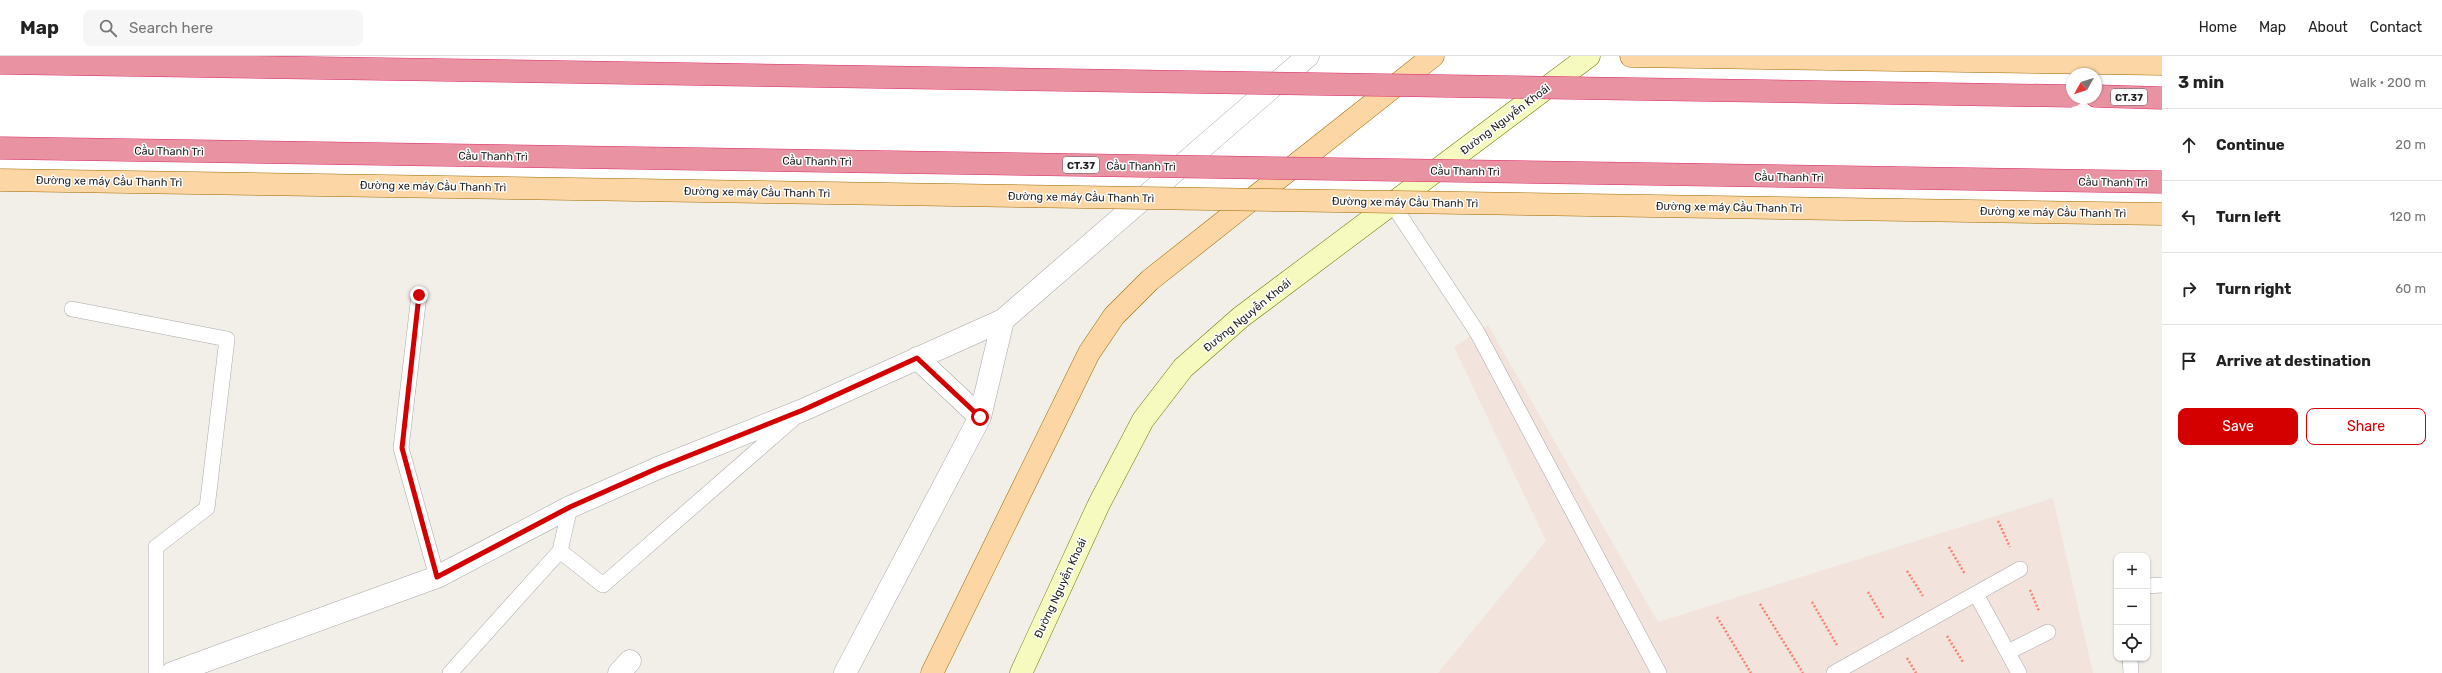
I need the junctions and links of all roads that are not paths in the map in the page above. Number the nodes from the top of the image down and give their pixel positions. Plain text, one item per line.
1 (1308, 56) edge
2 (1433, 56) edge
3 (1589, 56) edge
4 (1631, 56) edge
5 (0, 63) edge
6 (2162, 64) edge
7 (2066, 96) edge
8 (2102, 96) edge
9 (2162, 98) edge
10 (0, 148) edge
11 (0, 180) edge
12 (2162, 182) edge
13 (1388, 206) junction
14 (2162, 214) edge
15 (419, 295) dead end
16 (72, 309) dead end
17 (1003, 320) junction
18 (917, 358) junction
19 (803, 410) junction
20 (980, 417) junction
21 (570, 507) junction
22 (560, 552) junction
23 (2020, 569) road end
24 (437, 577) junction
25 (2162, 585) edge
26 (2150, 586) edge
27 (1976, 594) junction
28 (2048, 632) road end
29 (2008, 652) junction
30 (2130, 661) edge
31 (1854, 667) edge
32 (156, 673) edge
33 (172, 673) edge
34 (450, 673) edge
35 (845, 673) edge
36 (932, 673) edge
37 (1021, 673) edge
38 (1659, 673) edge
39 (1834, 673) edge
40 (2020, 673) edge
41 (2130, 673) edge

1 - 17 street
2 - 36 main road
3 - 13 street, Đường Nguyễn Khoái
4 - 6 main road
5 - 7 highway, bridge
8 - 9 highway, CT.37
10 - 12 highway, Cầu Thanh Trì / CT.37, bridge
11 - 14 main road, Đường xe máy Cầu Thanh Trì, bridge
13 - 37 street, Đường Nguyễn Khoái
13 - 38 lane
15 - 24 lane
16 - 32 lane
17 - 18 street
17 - 20 street
18 - 19 street
18 - 20 street
19 - 21 street
19 - 22 lane
20 - 35 street
21 - 22 lane
21 - 24 street
22 - 34 lane
23 - 27 lane
24 - 33 street
25 - 26 lane
27 - 29 lane
27 - 31 lane
28 - 29 lane
29 - 40 lane
30 - 41 lane
31 - 39 lane

